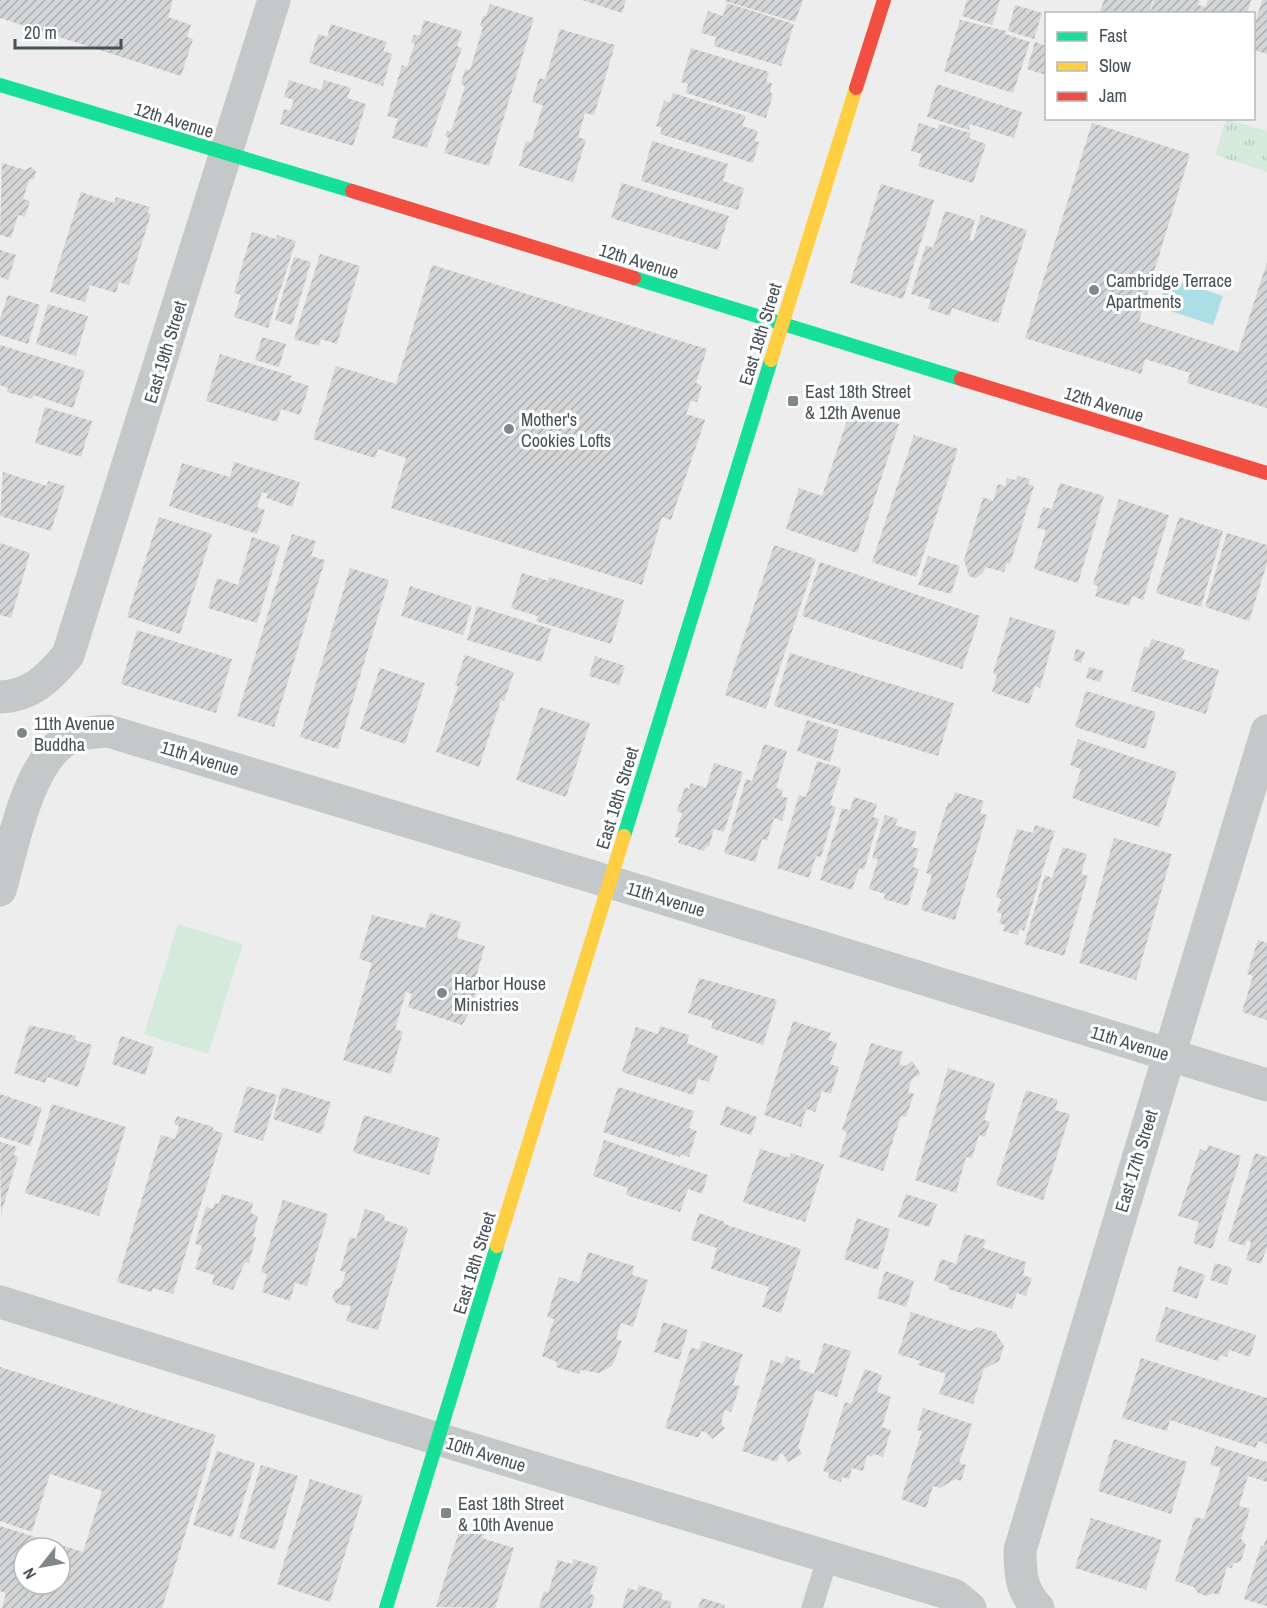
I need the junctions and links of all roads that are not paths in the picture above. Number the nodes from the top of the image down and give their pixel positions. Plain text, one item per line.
1 (274, 0) edge
2 (884, 0) edge
3 (0, 85) edge
4 (227, 155) junction
5 (782, 324) junction
6 (1267, 473) edge
7 (0, 697) edge
8 (1267, 731) edge
9 (610, 882) junction
10 (0, 890) edge
11 (1168, 1054) junction
12 (1267, 1085) edge
13 (0, 1302) edge
14 (438, 1439) junction
15 (828, 1557) junction
16 (1032, 1601) edge
17 (386, 1608) edge
18 (812, 1608) edge
19 (970, 1608) edge

1 - 4 street, East 19th Street
2 - 5 street, East 18th Street
3 - 4 street, 12th Avenue
4 - 5 street, 12th Avenue
4 - 7 street, East 19th Street
5 - 6 street, 12th Avenue
5 - 9 street, East 18th Street
8 - 11 street, East 17th Street
9 - 10 street, 11th Avenue
9 - 11 street, 11th Avenue
9 - 14 street, East 18th Street
11 - 12 street, 11th Avenue
11 - 16 street, East 17th Street
13 - 14 street, 10th Avenue
14 - 15 street, 10th Avenue
14 - 17 street, East 18th Street
15 - 18 lane
15 - 19 street, 10th Avenue

